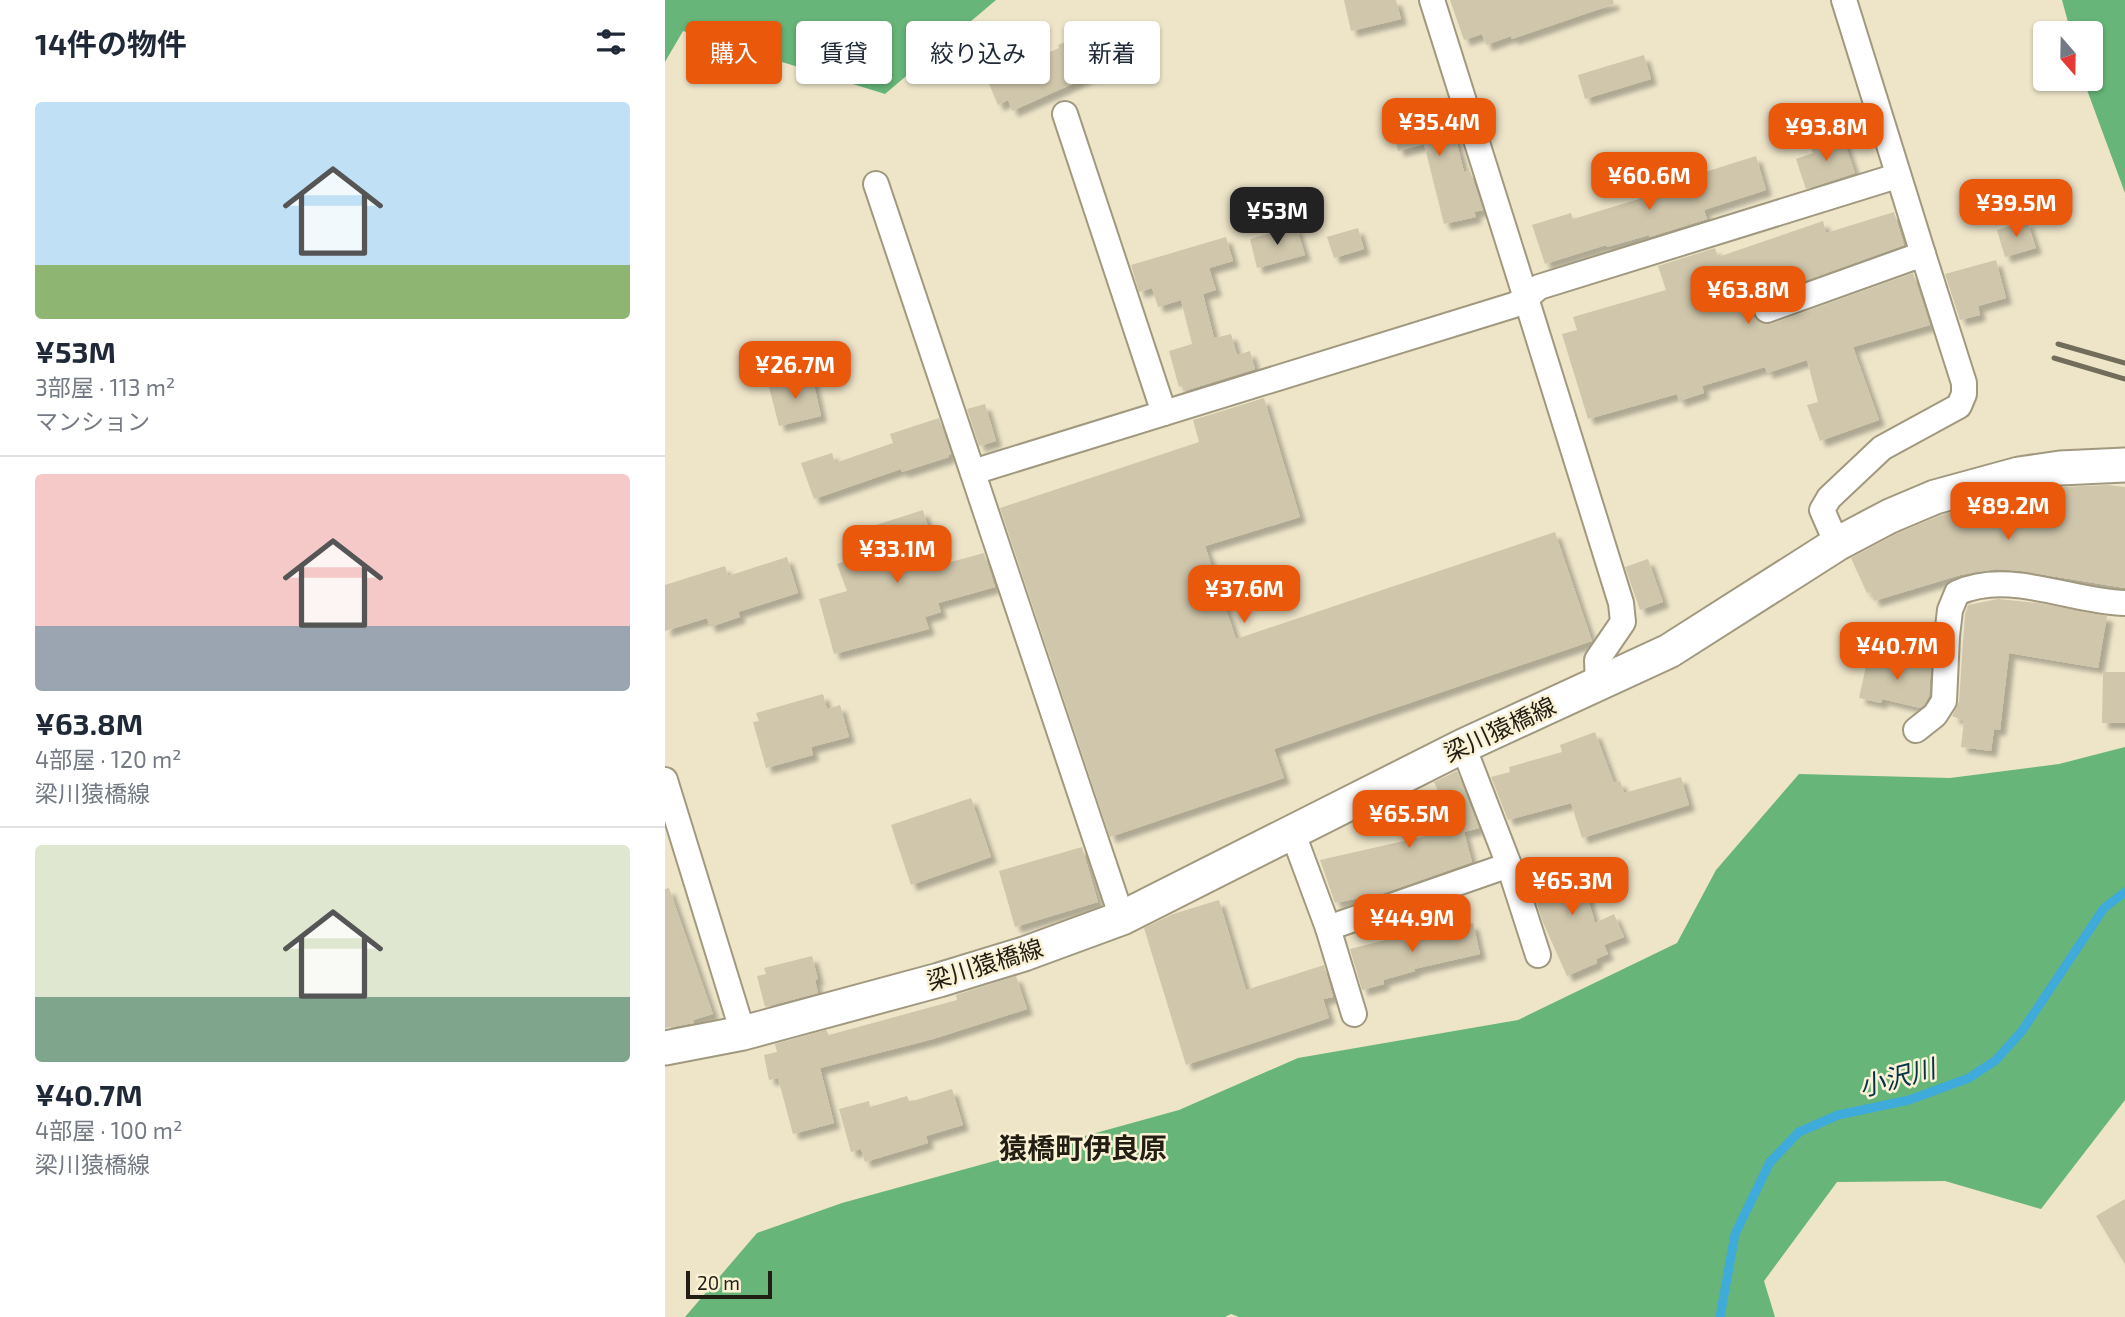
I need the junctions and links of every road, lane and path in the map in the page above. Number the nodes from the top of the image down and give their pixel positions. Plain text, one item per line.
1 (1432, 0) edge
2 (1844, 0) edge
3 (1065, 114) dead end
4 (1897, 176) junction
5 (876, 184) dead end
6 (1923, 254) junction
7 (1526, 298) junction
8 (1767, 310) dead end
9 (1164, 412) junction
10 (2125, 466) edge
11 (973, 472) junction
12 (1837, 544) junction
13 (2125, 603) edge
14 (1598, 686) junction
15 (1916, 730) dead end
16 (1463, 746) junction
17 (665, 780) edge
18 (1292, 831) junction
19 (1509, 865) junction
20 (1122, 918) junction
21 (1328, 928) junction
22 (1538, 955) dead end
23 (1354, 1014) dead end
24 (743, 1033) junction
25 (665, 1048) edge

1 - 7 street
2 - 4 street
3 - 9 street
4 - 6 street
4 - 7 street
5 - 11 street
6 - 8 street
6 - 12 street
7 - 9 street
7 - 14 street
9 - 11 street
10 - 12 main road, 梁川猿橋線
11 - 20 street
12 - 14 main road, 梁川猿橋線
13 - 15 street
14 - 16 main road, 梁川猿橋線
16 - 18 main road, 梁川猿橋線
16 - 19 street
17 - 24 street
18 - 20 main road, 梁川猿橋線
18 - 21 street
19 - 21 street
19 - 22 street
20 - 24 main road, 梁川猿橋線
21 - 23 street
24 - 25 main road, 梁川猿橋線

